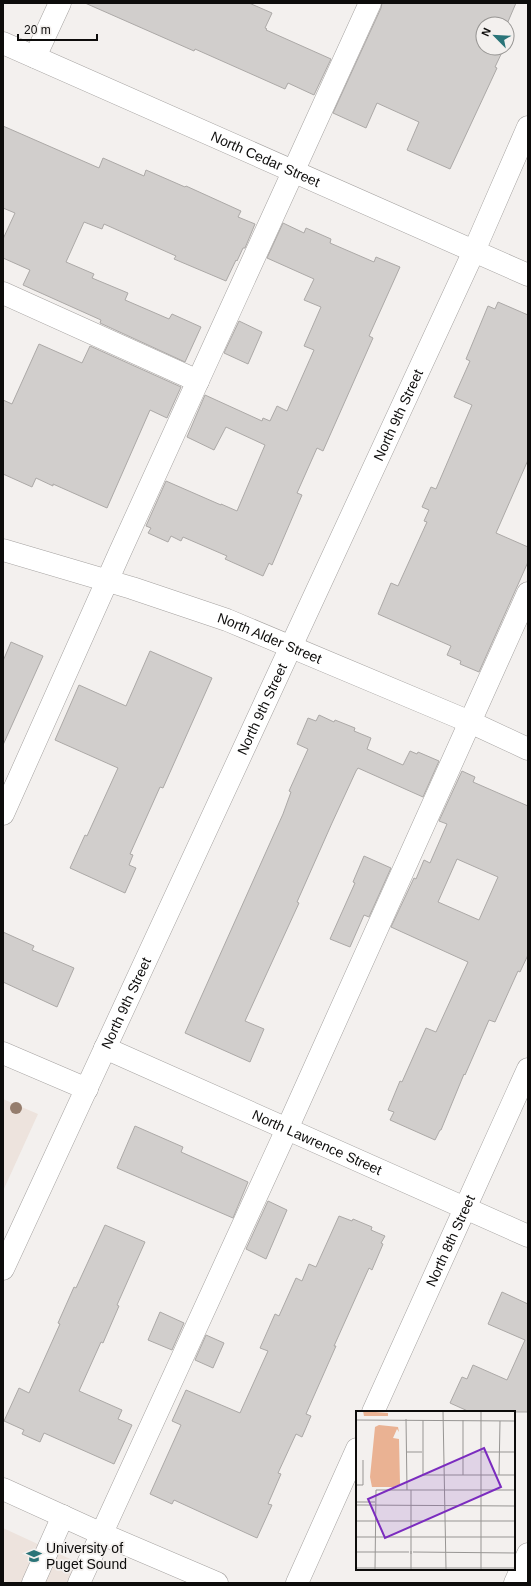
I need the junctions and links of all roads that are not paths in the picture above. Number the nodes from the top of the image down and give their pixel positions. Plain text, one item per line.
1 (60, 3) edge
2 (370, 3) edge
3 (3, 43) edge
4 (35, 57) junction
5 (528, 127) edge
6 (293, 172) junction
7 (474, 251) junction
8 (528, 275) edge
9 (3, 293) edge
10 (198, 381) junction
11 (3, 550) edge
12 (107, 580) junction
13 (528, 593) edge
14 (292, 646) junction
15 (470, 722) junction
16 (528, 749) edge
17 (3, 814) edge
18 (105, 1048) junction
19 (3, 1053) edge
20 (528, 1069) edge
21 (87, 1089) junction
22 (287, 1129) junction
23 (466, 1208) junction
24 (528, 1236) edge
25 (3, 1269) edge
26 (373, 1411) edge
27 (356, 1450) edge
28 (3, 1489) edge
29 (63, 1516) junction
30 (102, 1534) junction
31 (528, 1554) edge
32 (33, 1583) edge
33 (79, 1583) edge
34 (217, 1583) edge
35 (297, 1583) edge
36 (515, 1583) edge

1 - 4 street
2 - 6 street
3 - 4 street, North Cedar Street
4 - 6 street, North Cedar Street
5 - 7 street, North 9th Street
6 - 7 street, North Cedar Street
6 - 10 street
7 - 8 street, North Cedar Street
7 - 14 street, North 9th Street
9 - 10 street
10 - 12 street
11 - 12 street, North Alder Street
12 - 14 street, North Alder Street
12 - 17 street
13 - 15 street
14 - 15 street, North Alder Street
14 - 18 street, North 9th Street
15 - 16 street, North Alder Street
15 - 22 street
18 - 21 street, North 9th Street
18 - 22 street, North Lawrence Street
19 - 21 street
20 - 23 street, North 8th Street
21 - 25 street, North 9th Street
22 - 23 street, North Lawrence Street
22 - 30 street
23 - 24 street, North Lawrence Street
23 - 26 street, North 8th Street
27 - 35 street
28 - 29 street
29 - 30 street
29 - 32 street
30 - 33 street
30 - 34 street
31 - 36 street

